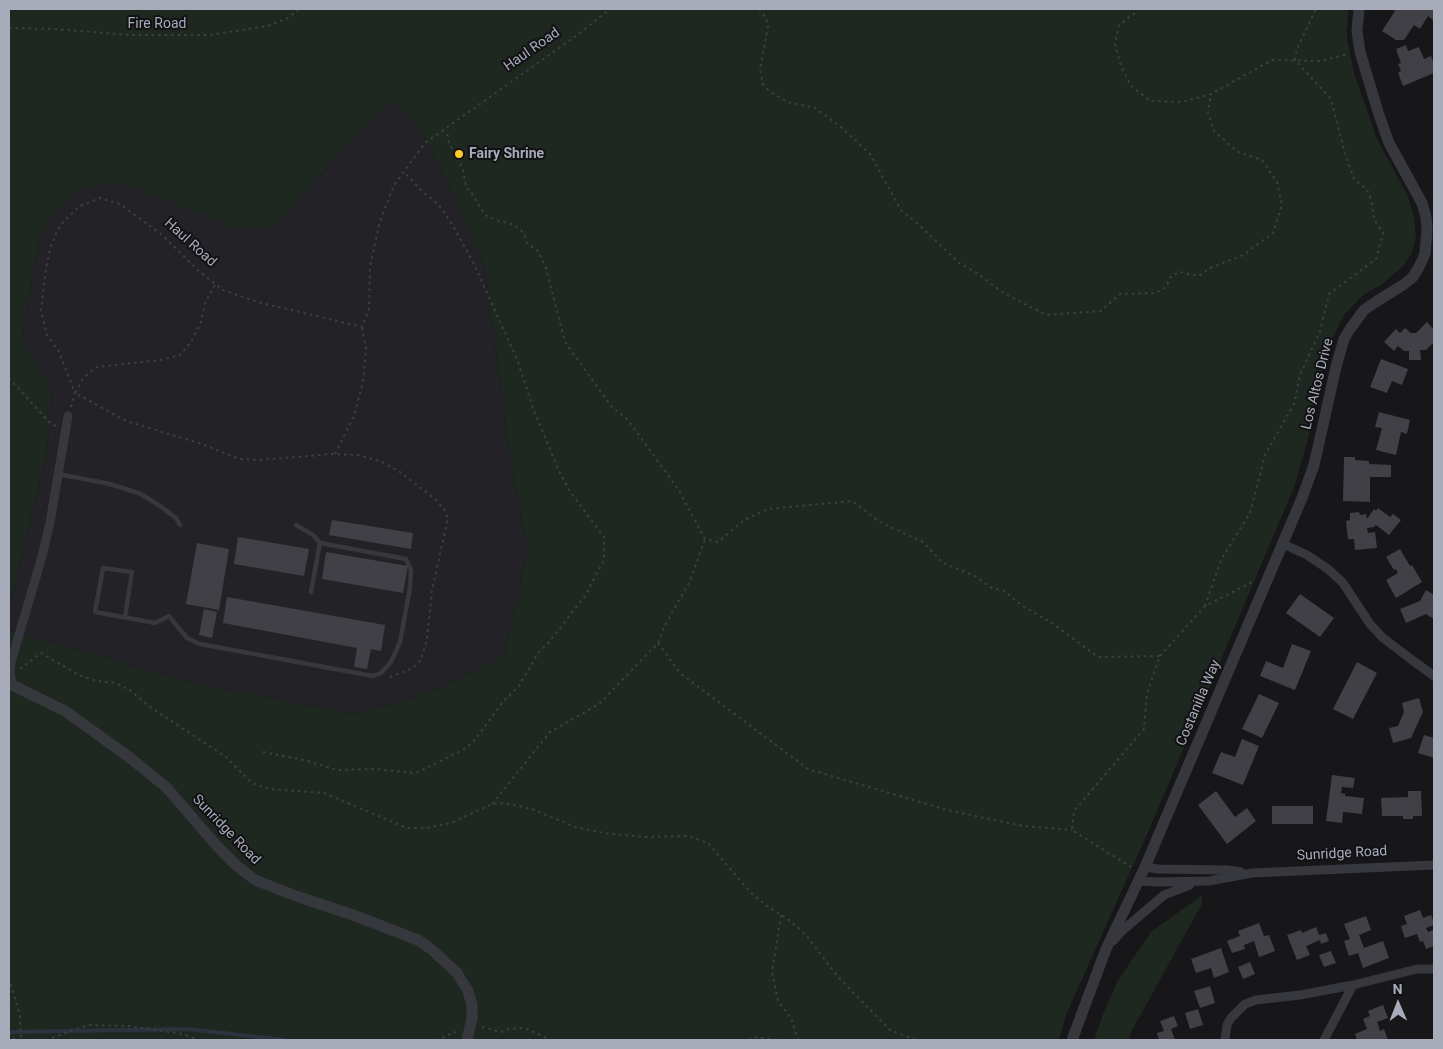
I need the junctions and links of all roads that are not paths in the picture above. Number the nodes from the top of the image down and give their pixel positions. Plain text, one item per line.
1 (1359, 9) edge
2 (68, 416) road end
3 (58, 474) junction
4 (180, 525) dead end
5 (296, 525) dead end
6 (320, 543) junction
7 (1283, 544) junction
8 (311, 592) dead end
9 (125, 617) junction
10 (1434, 676) edge
11 (10, 682) edge
12 (1434, 865) edge
13 (1252, 873) junction
14 (1142, 874) junction
15 (1209, 881) junction
16 (1106, 949) junction
17 (1434, 969) edge
18 (1353, 985) junction
19 (468, 1040) edge
20 (1072, 1040) edge
21 (1225, 1040) edge
22 (1324, 1040) edge

1 - 7 street, Los Altos Drive
2 - 3 street
3 - 4 lane
3 - 11 street
5 - 6 lane
6 - 8 lane
6 - 9 lane
7 - 10 street
7 - 14 street, Costanilla Way
9 - 9 lane
11 - 19 street, Sunridge Road
12 - 13 street, Sunridge Road
13 - 14 street, Sunridge Road
13 - 15 street, Sunridge Road
14 - 15 street, Sunridge Road
14 - 16 street
15 - 16 street
16 - 20 street
17 - 18 street
18 - 21 street
18 - 22 street

